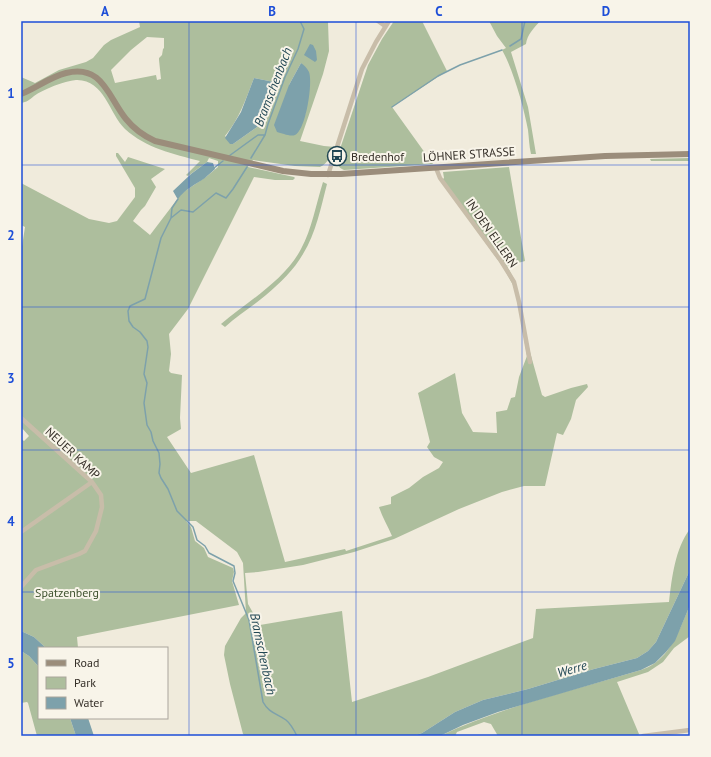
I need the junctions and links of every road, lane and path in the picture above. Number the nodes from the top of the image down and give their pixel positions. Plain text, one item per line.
1 (378, 21) edge
2 (389, 21) edge
3 (385, 26) junction
4 (21, 94) edge
5 (690, 154) edge
6 (436, 168) junction
7 (328, 175) junction
8 (530, 362) dead end
9 (21, 418) edge
10 (92, 482) junction
11 (21, 532) edge
12 (21, 587) edge
13 (690, 730) edge
14 (643, 736) edge

1 - 3 street
2 - 3 street
3 - 7 street
4 - 7 main road, LÖHNER STRASSE
5 - 6 main road, LÖHNER STRASSE
6 - 7 main road, LÖHNER STRASSE
6 - 8 street, IN DEN ELLERN
9 - 10 street, NEUER KAMP
10 - 11 street
10 - 12 street, NEUER KAMP
13 - 14 street

